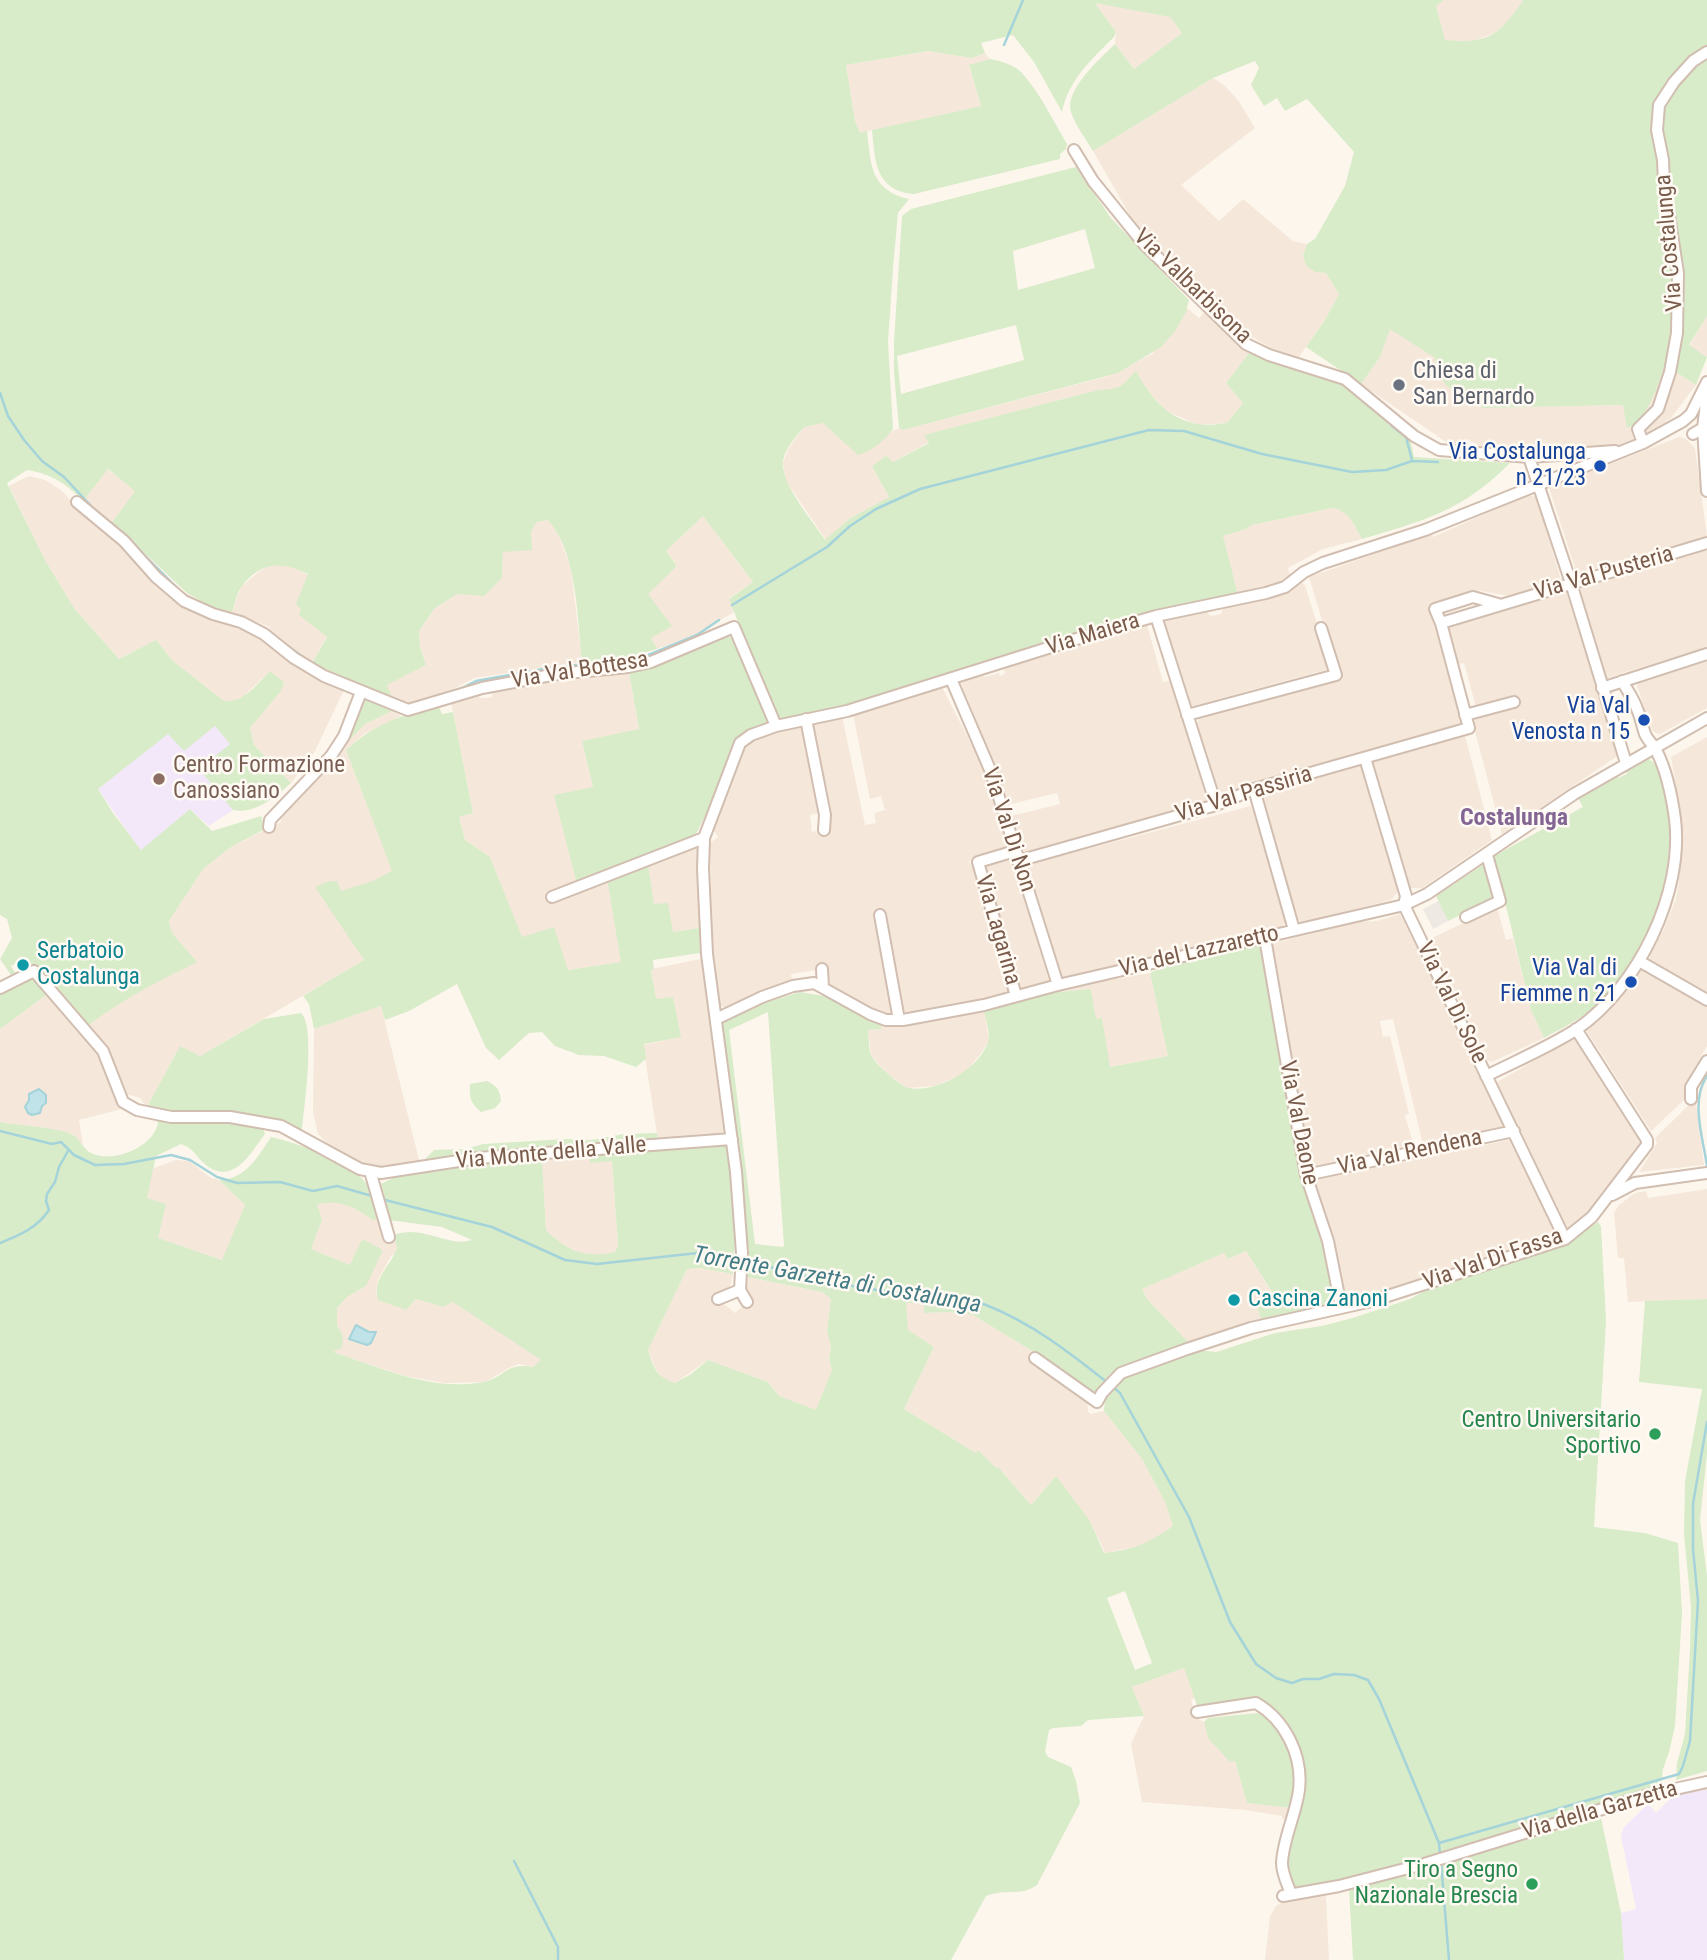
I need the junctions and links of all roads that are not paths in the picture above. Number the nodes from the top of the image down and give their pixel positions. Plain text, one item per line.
1 (1707, 52) edge
2 (1074, 150) dead end
3 (1707, 382) edge
4 (1707, 395) edge
5 (1693, 425) junction
6 (1643, 443) junction
7 (1625, 451) junction
8 (1529, 457) junction
9 (1707, 482) edge
10 (1538, 484) junction
11 (1707, 491) edge
12 (77, 502) dead end
13 (1707, 543) edge
14 (1571, 583) junction
15 (1156, 616) junction
16 (1321, 628) dead end
17 (1707, 654) edge
18 (951, 679) junction
19 (1622, 681) junction
20 (1602, 688) junction
21 (361, 692) junction
22 (1514, 702) dead end
23 (1187, 715) junction
24 (1465, 715) junction
25 (1707, 718) edge
26 (806, 719) junction
27 (776, 726) junction
28 (1469, 728) joint
29 (1654, 747) junction
30 (1365, 758) junction
31 (1626, 763) junction
32 (1254, 789) junction
33 (1216, 805) junction
34 (270, 827) dead end
35 (824, 830) dead end
36 (704, 838) junction
37 (1487, 855) junction
38 (1017, 856) junction
39 (552, 897) dead end
40 (1404, 905) junction
41 (880, 915) dead end
42 (1466, 918) dead end
43 (1294, 930) junction
44 (1265, 938) junction
45 (1639, 961) junction
46 (822, 969) dead end
47 (1058, 985) junction
48 (823, 987) junction
49 (0, 988) edge
50 (1016, 996) junction
51 (1707, 1000) edge
52 (716, 1019) junction
53 (899, 1020) junction
54 (1576, 1029) junction
55 (1707, 1061) edge
56 (1486, 1076) junction
57 (1691, 1099) dead end
58 (1514, 1131) junction
59 (732, 1139) junction
60 (1628, 1170) junction
61 (370, 1171) junction
62 (1706, 1173) edge
63 (1306, 1175) junction
64 (1634, 1183) junction
65 (1603, 1203) junction
66 (389, 1237) dead end
67 (1565, 1239) junction
68 (740, 1290) junction
69 (718, 1299) dead end
70 (747, 1302) dead end
71 (1341, 1306) junction
72 (1035, 1358) dead end
73 (1197, 1712) dead end
74 (1707, 1782) edge

1 - 6 street, Via Costalunga
2 - 8 street, Via Valbarbisona
3 - 5 street
4 - 5 street
5 - 6 street
5 - 9 street
6 - 7 street
7 - 8 street
7 - 10 street
8 - 10 street
9 - 11 street
10 - 14 street
10 - 15 street, Via Maiera
12 - 21 street, Via Val Bottesa
13 - 14 street, Via Val Pusteria
14 - 20 street
14 - 24 street, Via Val Pusteria
15 - 18 street, Via Maiera
15 - 23 street
16 - 23 street
17 - 19 street
18 - 26 street, Via Maiera
18 - 38 street, Via Val Di Non
19 - 20 street
19 - 29 street
20 - 31 street
21 - 27 street, Via Val Bottesa
21 - 34 street
22 - 24 street
23 - 33 street
24 - 28 street, Via Val Pusteria
25 - 29 street, Via del Lazzaretto
26 - 27 street, Via Maiera
26 - 35 street
27 - 36 street, Via Maiera
28 - 30 street, Via Val Passiria
29 - 31 street, Via del Lazzaretto
29 - 45 street
30 - 32 street, Via Val Passiria
30 - 40 street, Via Val Di Sole
31 - 37 street, Via del Lazzaretto
32 - 33 street, Via Val Passiria
32 - 43 street
33 - 38 street, Via Val Passiria
36 - 39 street
36 - 52 street, Via Maiera
37 - 40 street, Via del Lazzaretto
37 - 42 street
38 - 47 street, Via Val Di Non
38 - 50 street, Via Lagarina
40 - 43 street, Via del Lazzaretto
40 - 56 street, Via Val Di Sole
41 - 53 street
43 - 44 street, Via del Lazzaretto
44 - 47 street, Via del Lazzaretto
44 - 63 street, Via Val Daone
45 - 51 street
45 - 54 street
46 - 48 street
47 - 50 street, Via del Lazzaretto
48 - 52 street
48 - 53 street, Via del Lazzaretto
49 - 61 street, Via Monte della Valle
50 - 53 street, Via del Lazzaretto
52 - 59 street
54 - 56 street
54 - 60 street, Via Val Di Fassa
55 - 57 street
56 - 58 street, Via Val Di Sole
58 - 63 street, Via Val Rendena
58 - 67 street, Via Val Di Sole
59 - 61 street, Via Monte della Valle
59 - 68 street
60 - 64 street
60 - 65 street, Via Val Di Fassa
61 - 66 street
62 - 64 street
63 - 71 street, Via Val Daone
64 - 65 street
65 - 67 street, Via Val Di Fassa
67 - 71 street, Via Val Di Fassa
68 - 69 street
68 - 70 street
71 - 72 street, Via Val Di Fassa
73 - 74 street, Via della Garzetta

